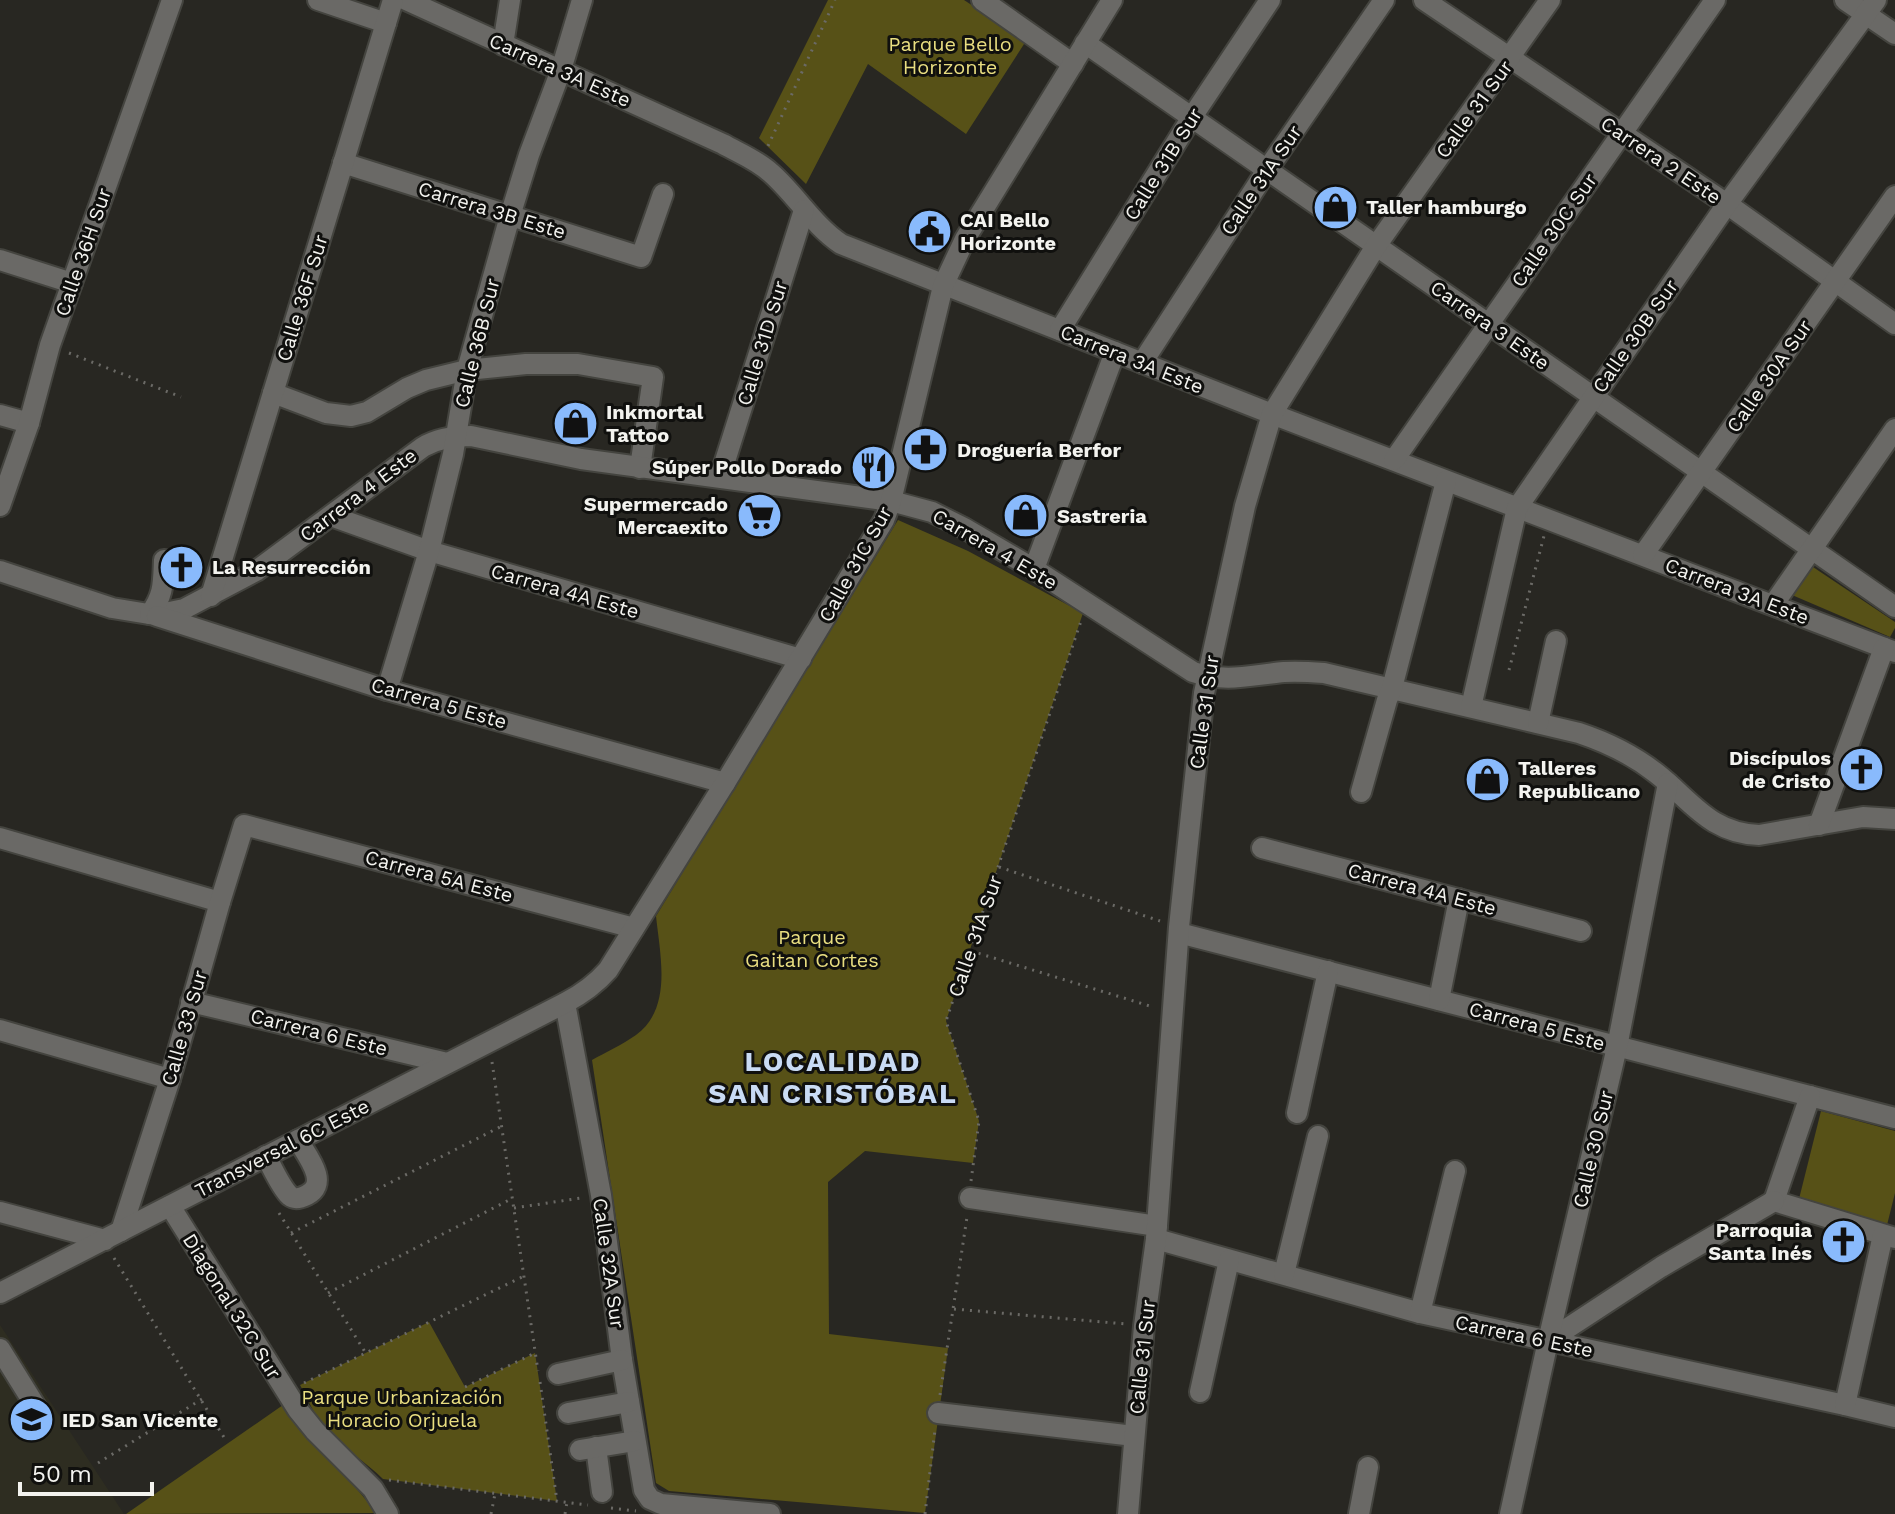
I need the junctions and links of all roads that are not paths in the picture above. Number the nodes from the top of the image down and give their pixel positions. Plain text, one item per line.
1 (172, 0) edge
2 (318, 0) edge
3 (393, 0) edge
4 (406, 0) edge
5 (510, 0) edge
6 (582, 0) edge
7 (982, 0) edge
8 (1112, 0) edge
9 (1270, 0) edge
10 (1384, 0) edge
11 (1424, 0) edge
12 (1550, 0) edge
13 (1715, 0) edge
14 (1845, 0) edge
15 (1872, 7) edge
16 (386, 23) junction
17 (1895, 34) edge
18 (1085, 43) junction
19 (503, 45) junction
20 (1510, 58) junction
21 (1073, 64) junction
22 (561, 70) junction
23 (1192, 117) junction
24 (1622, 133) junction
25 (343, 163) junction
26 (1267, 170) junction
27 (663, 194) dead end
28 (1895, 196) edge
29 (1727, 204) junction
30 (804, 210) junction
31 (510, 216) junction
32 (1376, 246) junction
33 (0, 260) edge
34 (1835, 281) junction
35 (72, 283) junction
36 (943, 286) junction
37 (1489, 324) junction
38 (1895, 324) edge
39 (1060, 330) junction
40 (1115, 352) junction
41 (1142, 363) junction
42 (467, 370) junction
43 (273, 393) junction
44 (1593, 397) junction
45 (1272, 414) junction
46 (0, 415) edge
47 (29, 423) junction
48 (1895, 429) edge
49 (456, 436) junction
50 (1394, 460) junction
51 (640, 468) junction
52 (1701, 472) junction
53 (720, 477) junction
54 (1446, 481) junction
55 (891, 501) junction
56 (0, 506) edge
57 (1517, 508) junction
58 (331, 516) junction
59 (1812, 549) junction
60 (429, 551) junction
61 (1643, 555) junction
62 (164, 560) dead end
63 (1034, 569) junction
64 (0, 571) edge
65 (211, 596) junction
66 (1773, 605) junction
67 (1895, 607) edge
68 (152, 615) junction
69 (1556, 641) dead end
70 (1890, 650) edge
71 (801, 659) junction
72 (1206, 676) junction
73 (1392, 688) junction
74 (387, 690) junction
75 (1471, 707) junction
76 (1538, 723) junction
77 (725, 783) junction
78 (1668, 783) junction
79 (1361, 792) dead end
80 (1895, 819) edge
81 (244, 825) joint
82 (1819, 825) junction
83 (0, 838) edge
84 (1262, 848) dead end
85 (1459, 899) junction
86 (220, 902) junction
87 (634, 928) junction
88 (1179, 930) junction
89 (1581, 931) dead end
90 (1328, 971) junction
91 (1439, 1000) junction
92 (191, 1002) junction
93 (565, 1003) junction
94 (0, 1030) edge
95 (1617, 1047) junction
96 (447, 1063) junction
97 (170, 1079) junction
98 (1810, 1096) junction
99 (1297, 1113) dead end
100 (1895, 1118) edge
101 (1318, 1136) dead end
102 (298, 1140) junction
103 (266, 1156) junction
104 (1455, 1171) dead end
105 (970, 1198) road end
106 (1774, 1201) junction
107 (170, 1206) junction
108 (0, 1212) edge
109 (1156, 1232) junction
110 (113, 1236) junction
111 (1889, 1236) edge
112 (1229, 1260) junction
113 (1284, 1274) junction
114 (0, 1293) edge
115 (1420, 1313) junction
116 (1548, 1341) junction
117 (0, 1349) edge
118 (622, 1360) junction
119 (558, 1374) dead end
120 (1200, 1392) dead end
121 (629, 1402) junction
122 (1845, 1405) junction
123 (568, 1413) dead end
124 (938, 1413) road end
125 (41, 1415) dead end
126 (1895, 1417) edge
127 (1134, 1436) junction
128 (635, 1441) junction
129 (1368, 1467) dead end
130 (600, 1501) road end
131 (661, 1511) edge
132 (388, 1514) edge
133 (770, 1514) edge
134 (1128, 1514) edge
135 (1359, 1514) edge
136 (1510, 1514) edge

1 - 35 street, Calle 36H Sur
2 - 16 street
3 - 16 street, Calle 36F Sur
4 - 19 street, Carrera 3A Este
5 - 19 street
6 - 22 street, Calle 36B Sur
7 - 21 street
8 - 18 street, Calle 31C Sur
9 - 23 street, Calle 31B Sur
10 - 26 street, Calle 31A Sur
11 - 20 street, Carrera 2 Este
12 - 20 street, Calle 31 Sur
13 - 24 street, Calle 30C Sur
14 - 15 street
15 - 17 street
15 - 29 street, Calle 30B Sur
16 - 25 street, Calle 36F Sur
18 - 21 street, Calle 31C Sur
18 - 23 street, Carrera 3 Este
19 - 22 street, Carrera 3A Este
20 - 24 street, Carrera 2 Este
20 - 32 street, Calle 31 Sur
21 - 36 street, Calle 31C Sur
22 - 30 street, Carrera 3A Este
22 - 31 street, Calle 36B Sur
23 - 26 street, Carrera 3 Este
23 - 39 street, Calle 31B Sur
24 - 29 street, Carrera 2 Este
24 - 37 street, Calle 30C Sur
25 - 31 street, Carrera 3B Este
25 - 43 street, Calle 36F Sur
26 - 32 street, Carrera 3 Este
26 - 41 street, Calle 31A Sur
27 - 31 street, Carrera 3B Este
28 - 34 street, Calle 30A Sur
29 - 34 street, Carrera 2 Este
29 - 44 street, Calle 30B Sur
30 - 36 street, Carrera 3A Este
30 - 53 street, Calle 31D Sur
31 - 42 street, Calle 36B Sur
32 - 37 street, Carrera 3 Este
32 - 45 street, Calle 31 Sur
33 - 35 street
34 - 38 street, Carrera 2 Este
34 - 52 street, Calle 30A Sur
35 - 47 street, Calle 36H Sur
36 - 39 street, Carrera 3A Este
36 - 55 street, Calle 31C Sur
37 - 44 street, Carrera 3 Este
37 - 50 street, Calle 30C Sur
39 - 40 street, Carrera 3A Este
40 - 41 street, Carrera 3A Este
40 - 63 street
41 - 45 street, Carrera 3A Este
42 - 43 street
42 - 49 street, Calle 36B Sur
42 - 51 street
43 - 65 street, Calle 36F Sur
44 - 52 street, Carrera 3 Este
44 - 57 street, Calle 30B Sur
45 - 50 street, Carrera 3A Este
45 - 72 street, Calle 31 Sur
46 - 47 street
47 - 56 street, Calle 36H Sur
48 - 59 street
49 - 51 street, Carrera 4 Este
49 - 58 street, Carrera 4 Este
49 - 60 street, Calle 36B Sur
50 - 54 street, Carrera 3A Este
51 - 53 street, Carrera 4 Este
52 - 59 street, Carrera 3 Este
52 - 61 street, Calle 30A Sur
53 - 55 street, Carrera 4 Este
54 - 57 street, Carrera 3A Este
54 - 73 street
55 - 63 street, Carrera 4 Este
55 - 71 street, Calle 31C Sur
57 - 61 street, Carrera 3A Este
57 - 75 street, Calle 30B Sur
58 - 60 street, Carrera 4A Este
58 - 65 street, Carrera 4 Este
59 - 66 street
59 - 67 street, Carrera 3 Este
60 - 71 street, Carrera 4A Este
60 - 74 street, Calle 36B Sur
61 - 66 street, Carrera 3A Este
62 - 68 street
63 - 72 street, Carrera 4 Este
64 - 68 street, Carrera 4 Este
65 - 68 street, Carrera 4 Este
66 - 70 street, Carrera 3A Este
68 - 74 street, Carrera 5 Este
69 - 76 street
70 - 82 street
71 - 77 street, Calle 31C Sur
72 - 73 street, Carrera 4 Este
72 - 88 street, Calle 31 Sur
73 - 75 street, Carrera 4 Este
73 - 79 street
74 - 77 street, Carrera 5 Este
75 - 76 street, Carrera 4 Este
76 - 78 street, Carrera 4 Este
77 - 87 street, Calle 31C Sur
78 - 82 street, Carrera 4 Este
78 - 95 street, Calle 30 Sur
80 - 82 street, Carrera 4 Este
81 - 86 street, Calle 33 Sur
81 - 87 street, Carrera 5A Este
83 - 86 street
84 - 85 street, Carrera 4A Este
85 - 89 street, Carrera 4A Este
85 - 91 street
86 - 92 street, Calle 33 Sur
87 - 93 street, Calle 31C Sur
88 - 90 street, Carrera 5 Este
88 - 109 street, Calle 31 Sur
90 - 91 street, Carrera 5 Este
90 - 99 street
91 - 95 street, Carrera 5 Este
92 - 96 street, Carrera 6 Este
92 - 97 street, Calle 33 Sur
93 - 96 street, Transversal 6C Este
93 - 118 street, Calle 32A Sur
94 - 97 street
95 - 98 street, Carrera 5 Este
95 - 116 street, Calle 30 Sur
96 - 102 street, Transversal 6C Este
97 - 110 street, Calle 33 Sur
98 - 100 street, Carrera 5 Este
98 - 106 street
101 - 113 street
102 - 103 street, Transversal 6C Este
102 - 103 street
103 - 107 street, Transversal 6C Este
104 - 115 street
105 - 109 street, Carrera 6 Este
106 - 111 street
106 - 116 street
107 - 110 street, Transversal 6C Este
107 - 132 street, Diagonal 32C Sur
108 - 110 street
109 - 112 street, Carrera 6 Este
109 - 127 street, Calle 31 Sur
110 - 114 street, Transversal 6C Este
111 - 122 street
112 - 113 street, Carrera 6 Este
112 - 120 street
113 - 115 street, Carrera 6 Este
115 - 116 street, Carrera 6 Este
116 - 122 street, Carrera 6 Este
116 - 136 street, Calle 30 Sur
117 - 125 street
118 - 119 street
118 - 121 street, Calle 32A Sur
121 - 123 street
121 - 128 street, Calle 32A Sur
122 - 126 street, Carrera 6 Este
124 - 127 street
127 - 134 street, Calle 31 Sur
128 - 130 street
128 - 131 street, Calle 32A Sur
129 - 135 street
131 - 133 street

